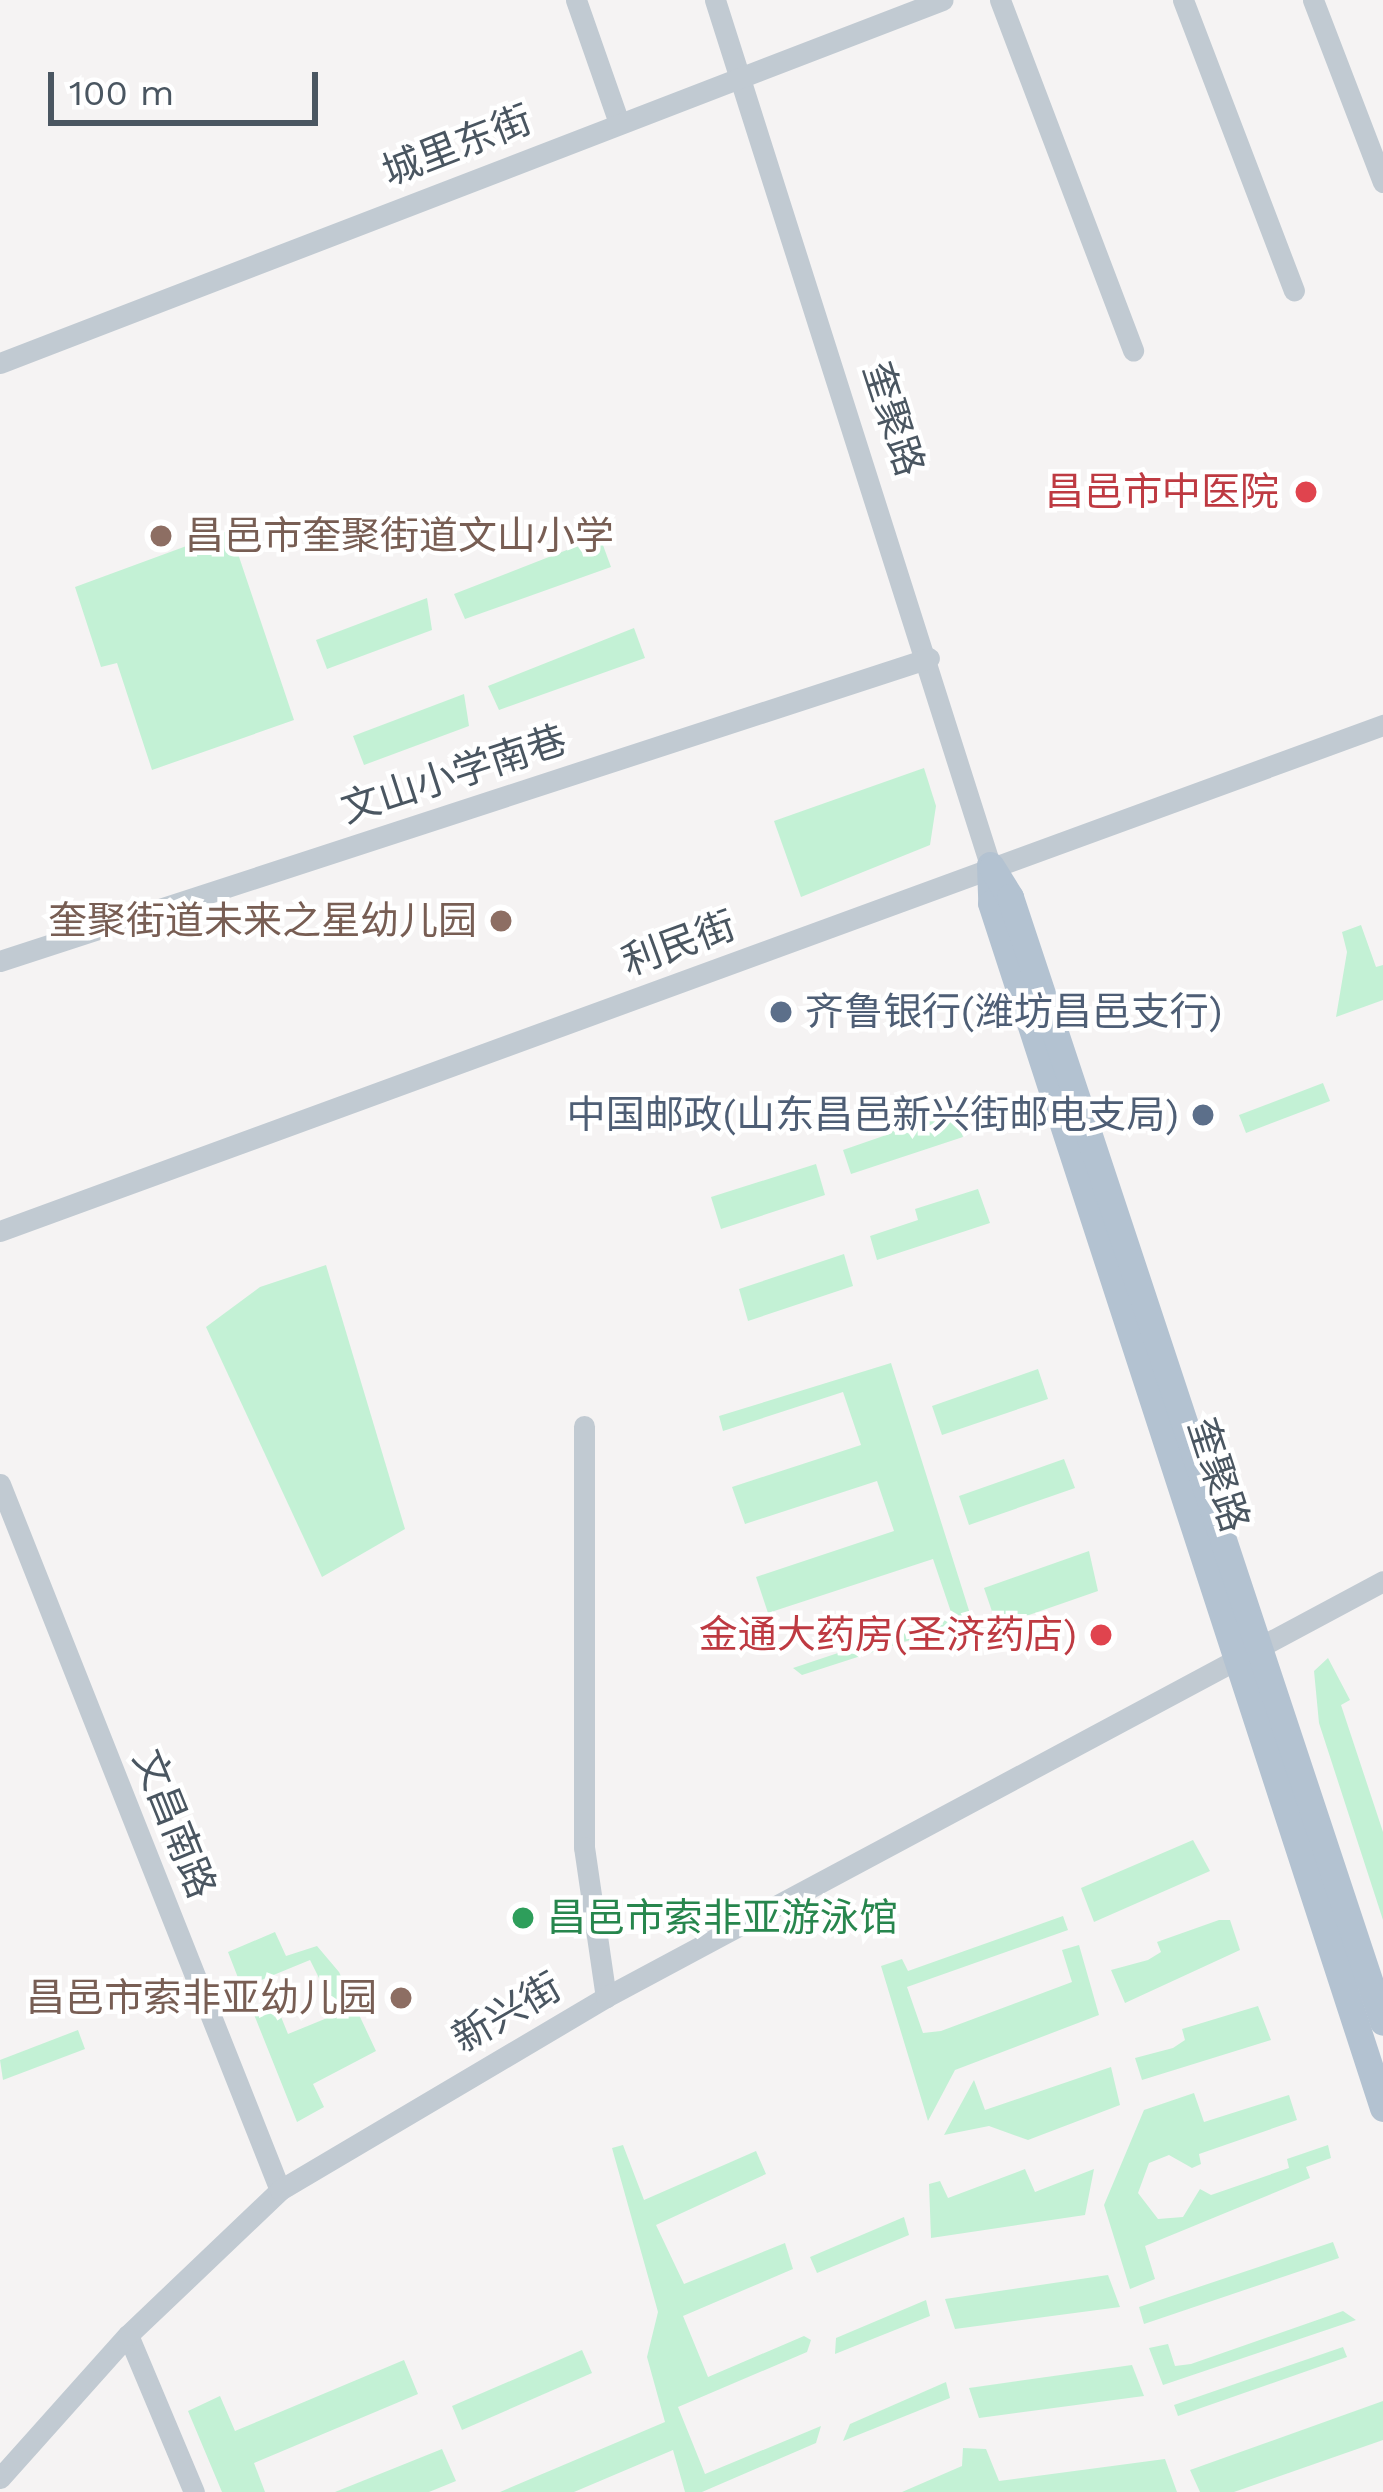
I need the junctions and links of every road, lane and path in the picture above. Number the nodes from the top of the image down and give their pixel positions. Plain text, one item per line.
1 (576, 0) edge
2 (716, 0) edge
3 (942, 0) edge
4 (1000, 0) edge
5 (1183, 0) edge
6 (1313, 0) edge
7 (740, 76) junction
8 (619, 123) junction
9 (1383, 182) edge
10 (1294, 290) dead end
11 (1133, 351) dead end
12 (0, 363) edge
13 (929, 658) junction
14 (1383, 725) edge
15 (990, 865) junction
16 (0, 961) edge
17 (0, 1231) edge
18 (584, 1426) dead end
19 (0, 1484) edge
20 (1383, 1580) edge
21 (1247, 1650) junction
22 (606, 1997) junction
23 (1383, 2022) edge
24 (1383, 2108) edge
25 (280, 2190) junction
26 (128, 2335) junction
27 (0, 2478) edge
28 (194, 2492) edge

1 - 8 street
2 - 7 street, 奎聚路
3 - 7 street, 城里东街
4 - 11 street
5 - 10 street
6 - 9 street
7 - 8 street, 城里东街
7 - 13 street, 奎聚路
8 - 12 street, 城里东街
13 - 15 street, 奎聚路
13 - 16 street, 文山小学南巷
14 - 15 street, 利民街
15 - 17 street, 利民街
15 - 21 main road, 奎聚路
18 - 22 street
19 - 25 street, 文昌南路
20 - 21 street, 新兴街
21 - 22 street, 新兴街
21 - 23 main road, 奎聚路
21 - 24 main road, 奎聚路
22 - 25 street, 新兴街
25 - 26 street, 新兴街
26 - 27 street, 新兴街
26 - 28 street

